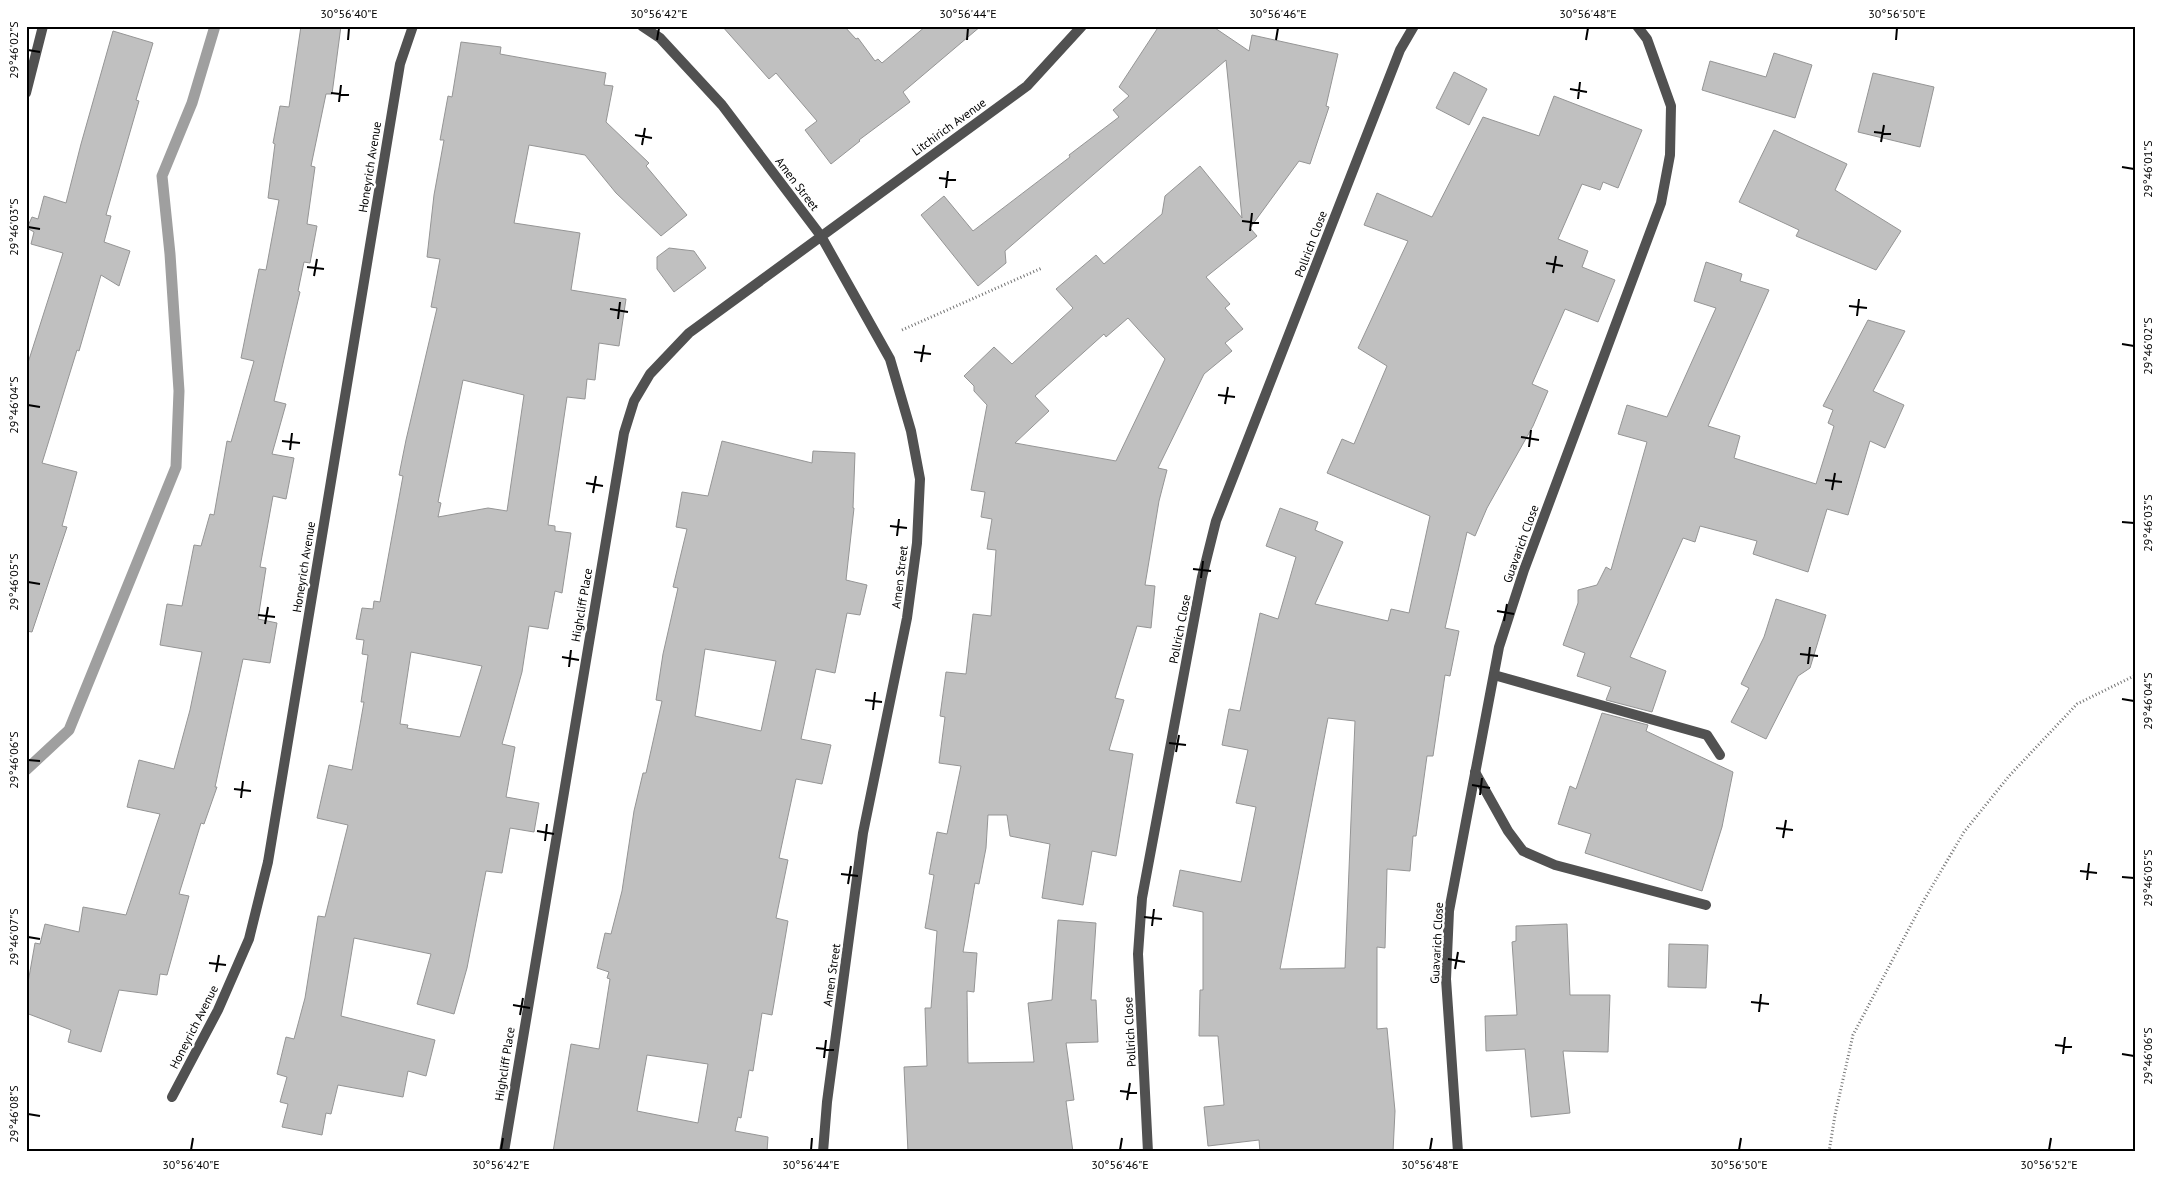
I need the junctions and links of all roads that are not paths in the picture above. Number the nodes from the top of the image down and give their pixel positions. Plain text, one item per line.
1 (43, 26) edge
2 (413, 26) edge
3 (642, 26) edge
4 (1082, 26) edge
5 (1414, 26) edge
6 (1637, 26) edge
7 (26, 93) edge
8 (821, 236) junction
9 (1494, 675) junction
10 (1720, 755) dead end
11 (1475, 772) junction
12 (1706, 905) dead end
13 (172, 1096) dead end
14 (504, 1152) edge
15 (823, 1152) edge
16 (1148, 1152) edge
17 (1458, 1152) edge

1 - 7 street
2 - 13 street, Honeyrich Avenue
3 - 8 street, Amen Street
4 - 8 street, Litchirich Avenue
5 - 16 street, Pollrich Close
6 - 9 street, Guavarich Close
8 - 14 street, Highcliff Place
8 - 15 street, Amen Street
9 - 10 street
9 - 11 street, Guavarich Close
11 - 12 street
11 - 17 street, Guavarich Close

